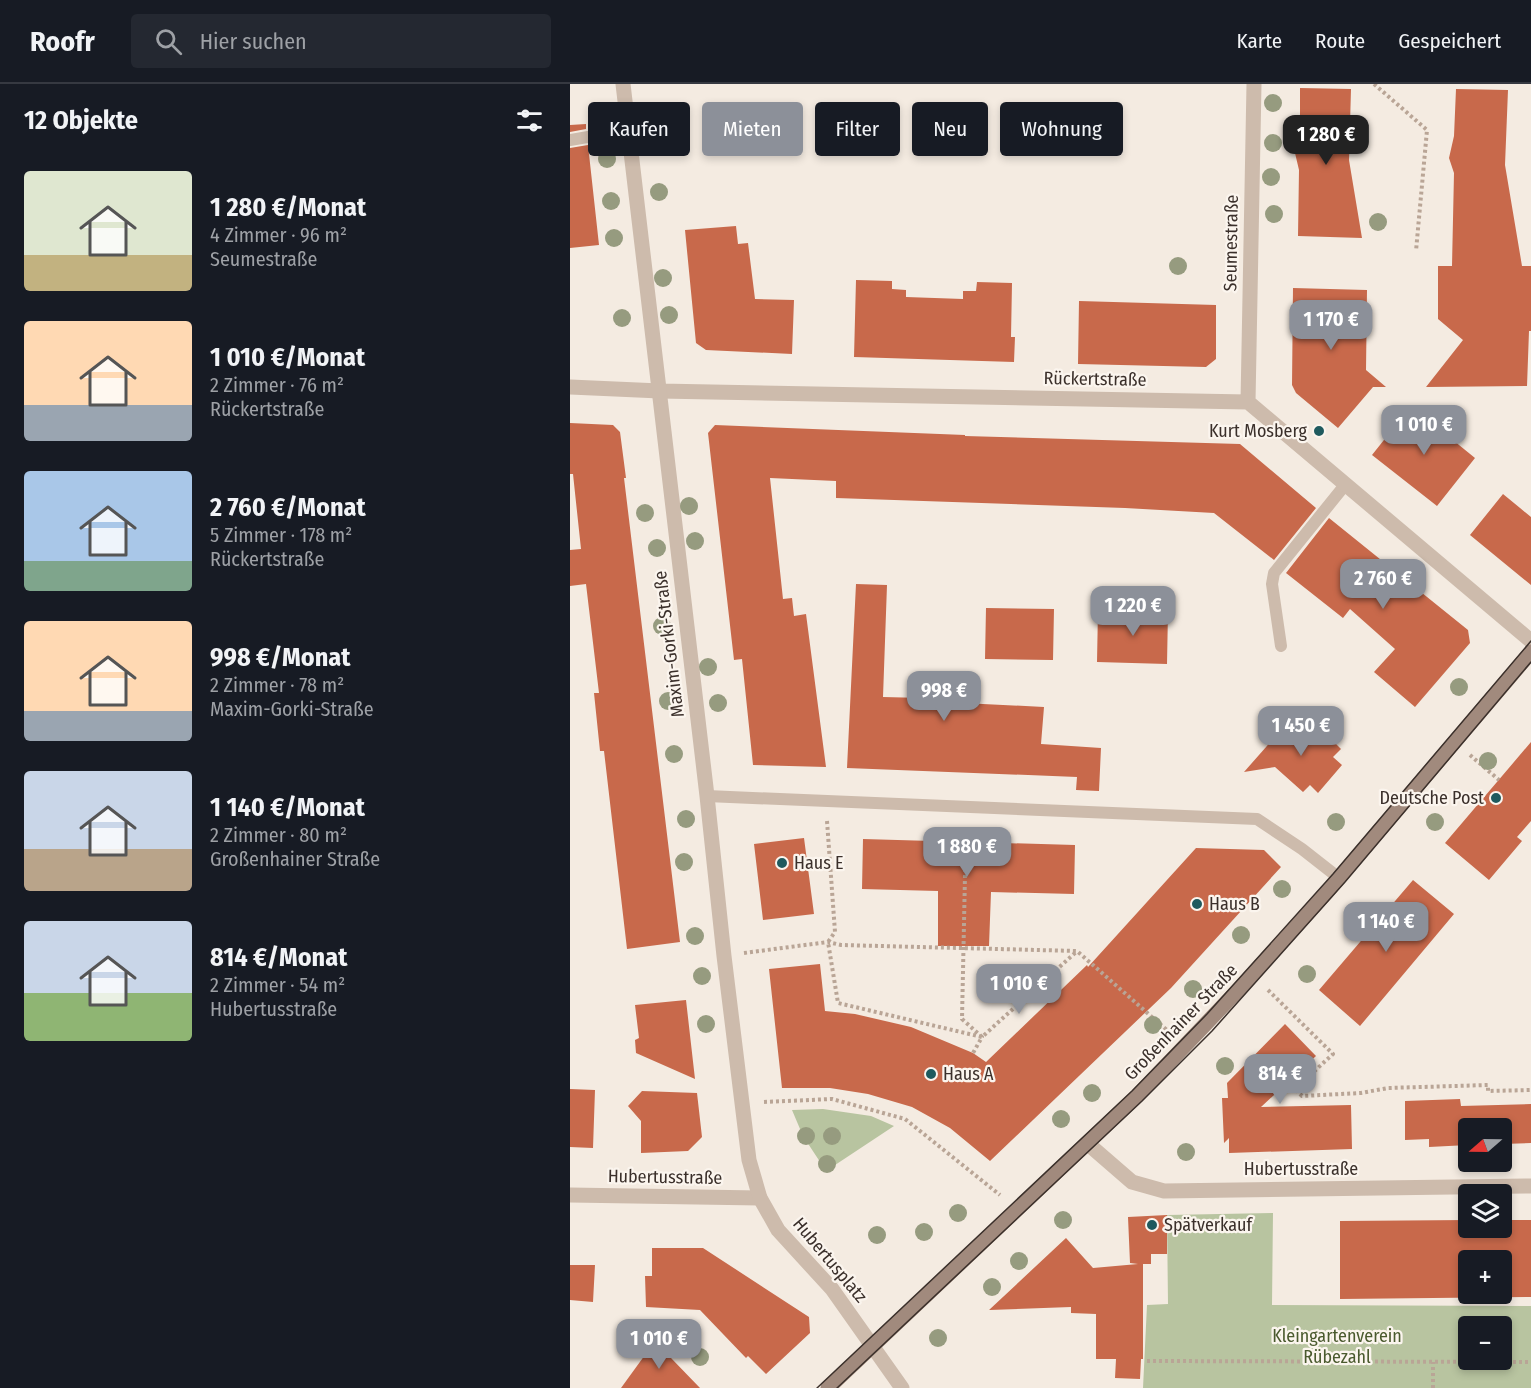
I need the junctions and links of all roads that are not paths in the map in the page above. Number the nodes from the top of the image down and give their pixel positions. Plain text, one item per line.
1 (624, 84) edge
2 (1254, 84) edge
3 (626, 102) edge
4 (588, 137) edge
5 (570, 140) edge
6 (631, 156) edge
7 (570, 387) edge
8 (660, 391) junction
9 (1248, 402) junction
10 (1345, 484) junction
11 (1531, 641) edge
12 (1281, 646) dead end
13 (1531, 652) edge
14 (707, 796) junction
15 (1339, 878) junction
16 (1087, 1143) junction
17 (1531, 1186) edge
18 (570, 1196) edge
19 (760, 1198) junction
20 (872, 1345) junction
21 (828, 1388) edge
22 (902, 1388) edge

1 - 3 street, Maxim-Gorki-Straße
2 - 9 street, Seumestraße
4 - 5 lane
6 - 8 street, Maxim-Gorki-Straße
7 - 8 street, Rückertstraße
8 - 9 street, Rückertstraße
8 - 14 street, Maxim-Gorki-Straße
9 - 10 street
10 - 11 street
10 - 12 lane
13 - 15 main road, Großenhainer Straße
14 - 15 lane
14 - 19 street, Maxim-Gorki-Straße
15 - 16 main road, Großenhainer Straße
16 - 17 street, Hubertusstraße
16 - 20 main road, Großenhainer Straße
18 - 19 street, Hubertusstraße
19 - 20 street, Hubertusplatz
20 - 21 main road, Großenhainer Straße
20 - 22 street, Hubertusplatz

